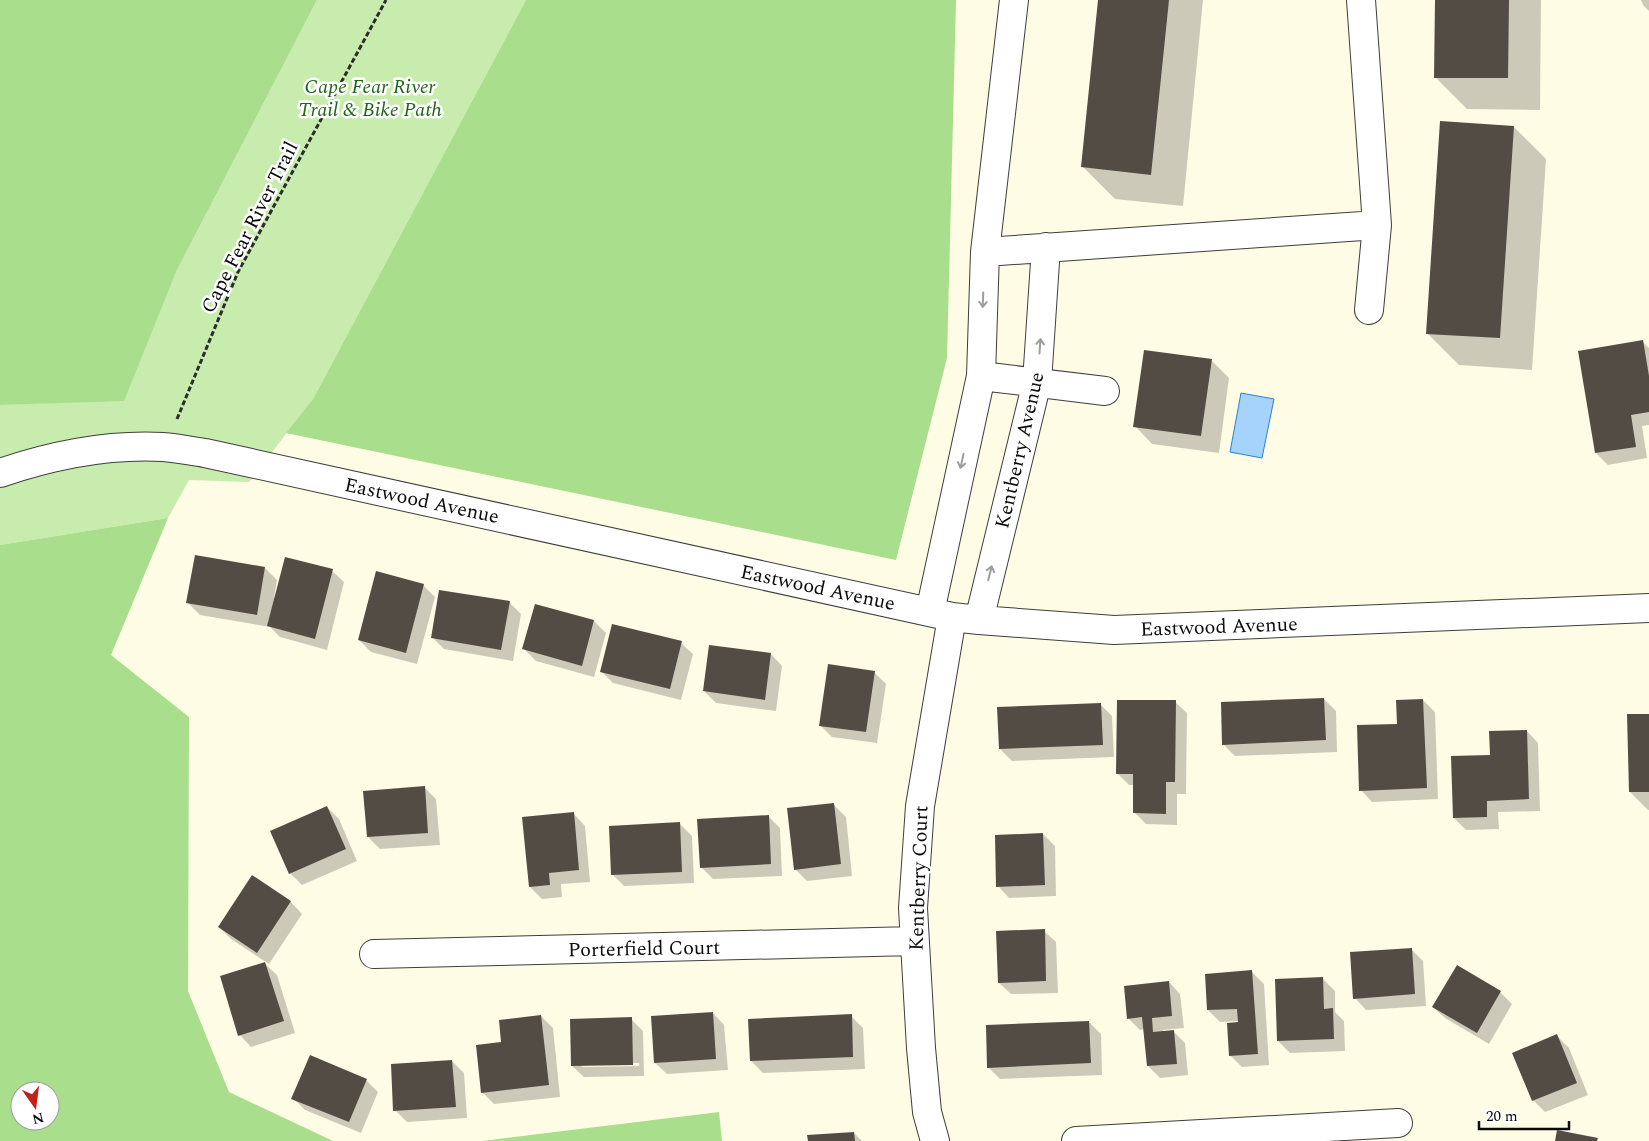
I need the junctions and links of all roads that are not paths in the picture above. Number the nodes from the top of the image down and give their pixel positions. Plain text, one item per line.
1 (1014, 0) edge
2 (1361, 0) edge
3 (1377, 225) junction
4 (1046, 247) junction
5 (985, 252) junction
6 (1369, 310) dead end
7 (981, 376) junction
8 (1038, 382) junction
9 (1105, 391) dead end
10 (0, 473) edge
11 (1649, 608) edge
12 (941, 614) junction
13 (979, 620) junction
14 (914, 941) junction
15 (374, 954) dead end
16 (1398, 1123) dead end
17 (934, 1141) edge
18 (1076, 1141) edge

1 - 5 street
2 - 3 street
3 - 4 street
3 - 6 street
4 - 5 street
8 -> 4 street, Kentberry Avenue
5 -> 7 street
7 - 8 street
7 -> 12 street
8 - 9 street
13 -> 8 street, Kentberry Avenue
10 - 12 street, Eastwood Avenue
11 - 13 street, Eastwood Avenue
12 - 13 street, Eastwood Avenue
12 - 14 street, Kentberry Court
14 - 15 street, Porterfield Court
14 - 17 street, Kentberry Court
16 - 18 street

